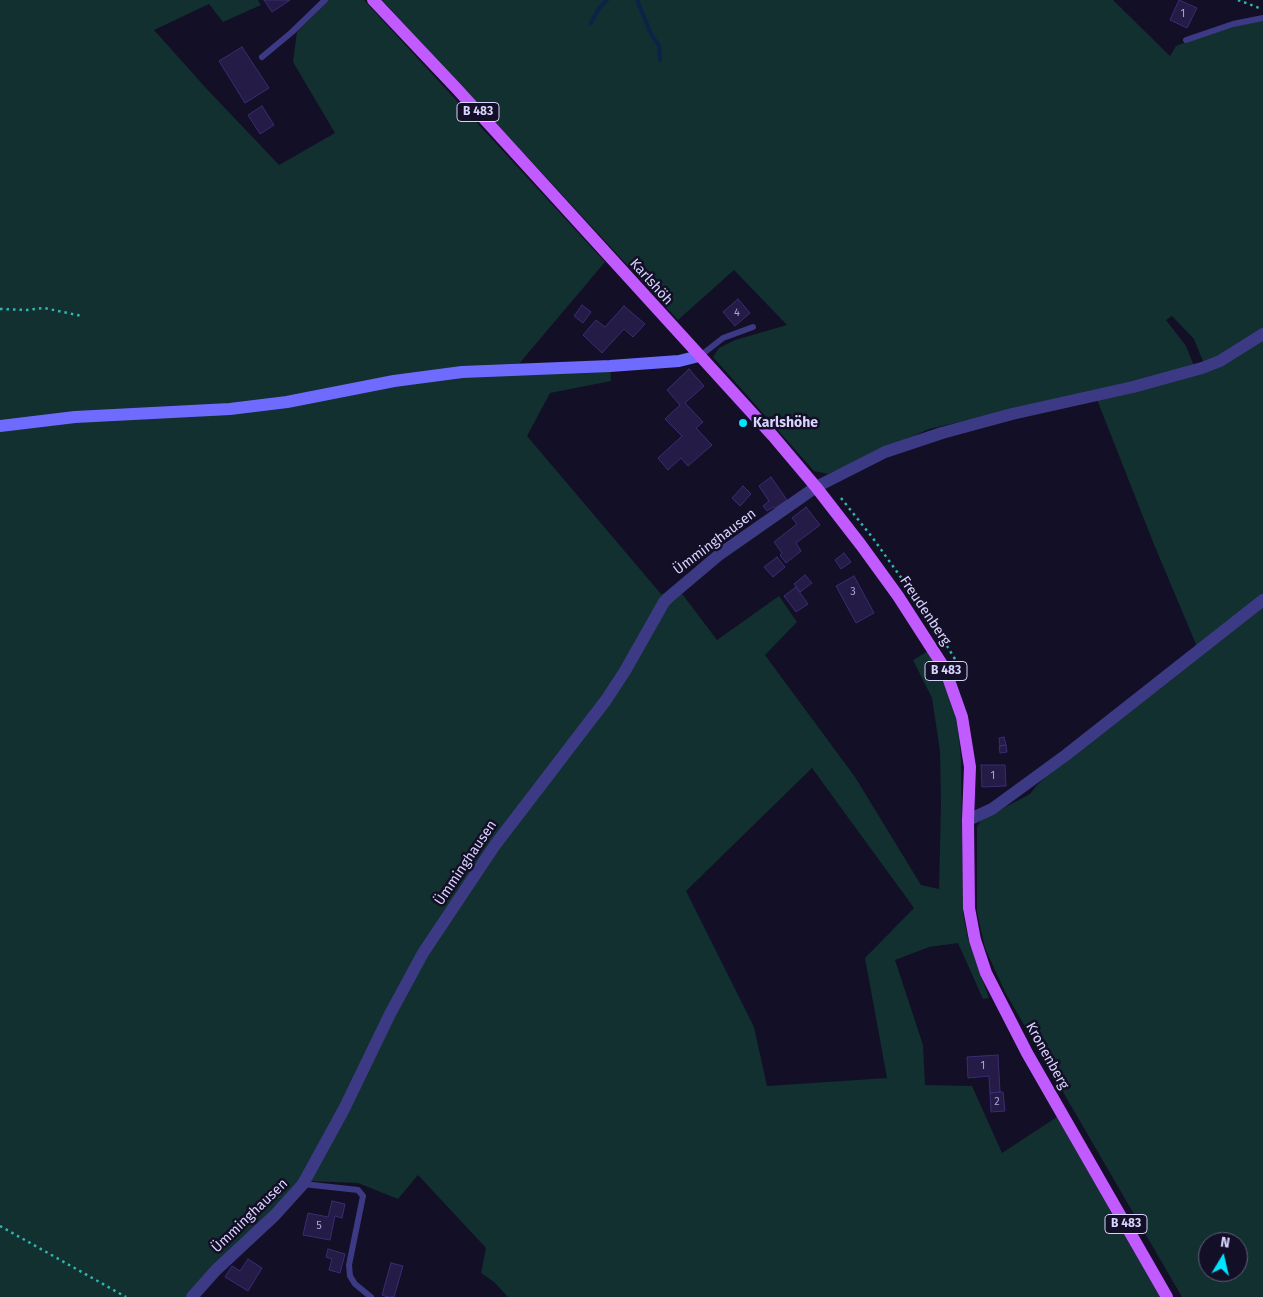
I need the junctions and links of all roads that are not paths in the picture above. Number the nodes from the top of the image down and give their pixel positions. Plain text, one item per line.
1 (325, 0) edge
2 (373, 0) edge
3 (1263, 18) edge
4 (1186, 40) dead end
5 (262, 57) dead end
6 (753, 327) dead end
7 (1263, 334) edge
8 (699, 356) junction
9 (0, 426) edge
10 (816, 487) junction
11 (1263, 600) edge
12 (968, 820) junction
13 (986, 973) joint
14 (303, 1184) junction
15 (192, 1297) edge
16 (371, 1297) edge
17 (1167, 1297) edge

1 - 5 lane
2 - 8 main road, Karlshöh / B 483
3 - 4 lane
6 - 8 lane
7 - 10 street, Ümminghausen
8 - 9 main road
8 - 10 main road, Freudenberg / B 483
10 - 12 main road, Freudenberg / B 483
10 - 14 street, Ümminghausen
11 - 12 street
12 - 13 main road, Freudenberg / B 483
13 - 17 main road, Kronenberg / B 483
14 - 15 street, Ümminghausen
14 - 16 lane

